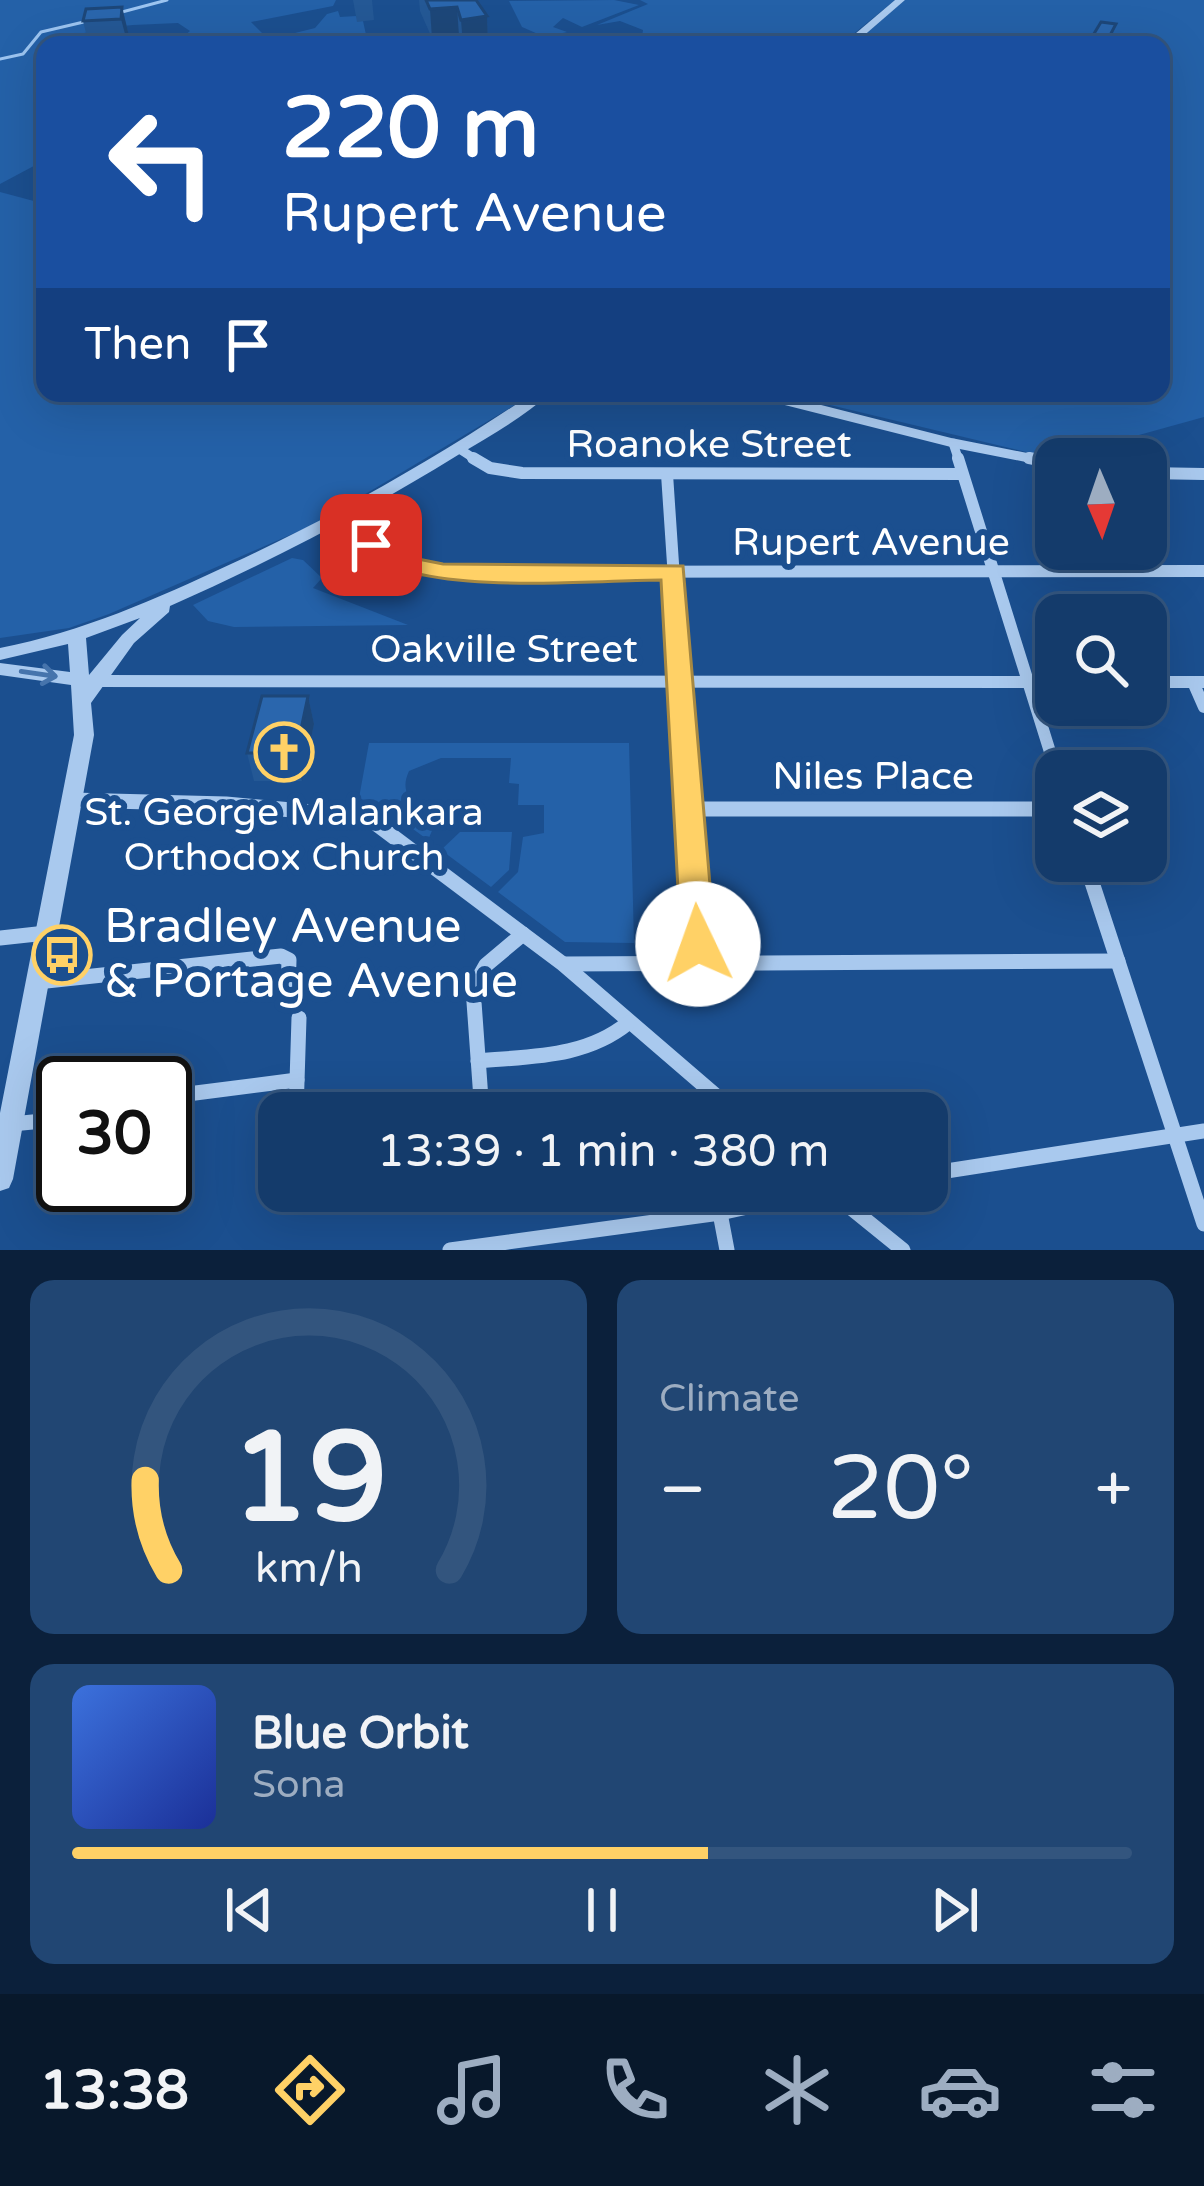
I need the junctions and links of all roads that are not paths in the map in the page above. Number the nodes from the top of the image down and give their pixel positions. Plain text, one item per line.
1 (900, 0) edge
2 (858, 36) edge
3 (530, 402) edge
4 (791, 402) edge
5 (953, 443) junction
6 (461, 450) junction
7 (1035, 459) edge
8 (1167, 473) edge
9 (667, 474) junction
10 (962, 474) junction
11 (1204, 474) edge
12 (333, 524) junction
13 (674, 572) junction
14 (993, 572) junction
15 (1204, 572) edge
16 (181, 594) junction
17 (77, 637) junction
18 (0, 654) edge
19 (0, 669) edge
20 (682, 682) junction
21 (1027, 682) junction
22 (1035, 682) edge
23 (1167, 682) edge
24 (1198, 682) edge
25 (86, 687) junction
26 (1204, 707) edge
27 (1049, 750) edge
28 (72, 800) junction
29 (690, 809) junction
30 (1035, 809) edge
31 (1092, 882) edge
32 (46, 933) junction
33 (523, 934) junction
34 (0, 938) edge
35 (699, 962) junction
36 (1118, 962) junction
37 (563, 964) junction
38 (37, 982) junction
39 (288, 994) dead end
40 (299, 1018) dead end
41 (628, 1022) junction
42 (478, 1061) junction
43 (297, 1080) junction
44 (297, 1092) edge
45 (480, 1092) edge
46 (711, 1092) edge
47 (192, 1093) edge
48 (36, 1122) edge
49 (11, 1124) junction
50 (1204, 1131) edge
51 (1174, 1136) junction
52 (948, 1171) edge
53 (0, 1179) edge
54 (725, 1212) edge
55 (856, 1212) edge
56 (720, 1213) junction
57 (1204, 1224) edge
58 (486, 1248) edge
59 (450, 1250) edge
60 (728, 1250) edge
61 (903, 1250) edge

1 - 2 street
3 - 6 street
4 - 5 street
5 - 7 street
5 - 10 street
6 - 9 street, Roanoke Street
6 - 12 street
8 - 11 street
9 - 10 street, Roanoke Street
9 - 13 street
10 - 14 street
12 - 13 street, Rupert Avenue
12 - 16 street
13 - 14 street, Rupert Avenue
13 - 20 street
14 - 15 street, Rupert Avenue
14 - 21 street
16 - 17 street
16 - 25 street
17 - 18 street
17 - 25 street
19 -> 25 street
20 - 21 street, Oakville Street
20 - 25 street, Oakville Street
20 - 29 street
21 - 22 street, Oakville Street
21 - 27 street
23 - 24 street
24 - 26 street
25 - 28 street
28 - 32 street
28 - 33 street
29 - 30 street, Niles Place
29 - 35 street
31 - 36 street
32 - 34 street
32 - 38 street
33 - 37 street
33 - 42 street
35 - 36 street
35 - 37 street
36 - 51 street
37 - 41 street
38 - 39 street
38 - 49 street
40 - 43 street
41 - 42 street
41 - 46 street
42 - 45 street
43 - 44 street
43 - 47 street
48 - 49 street
49 - 53 street
50 - 51 street
51 - 52 street
51 - 57 street
54 - 56 street
55 - 61 street
56 - 58 street
56 - 60 street
58 - 59 street

